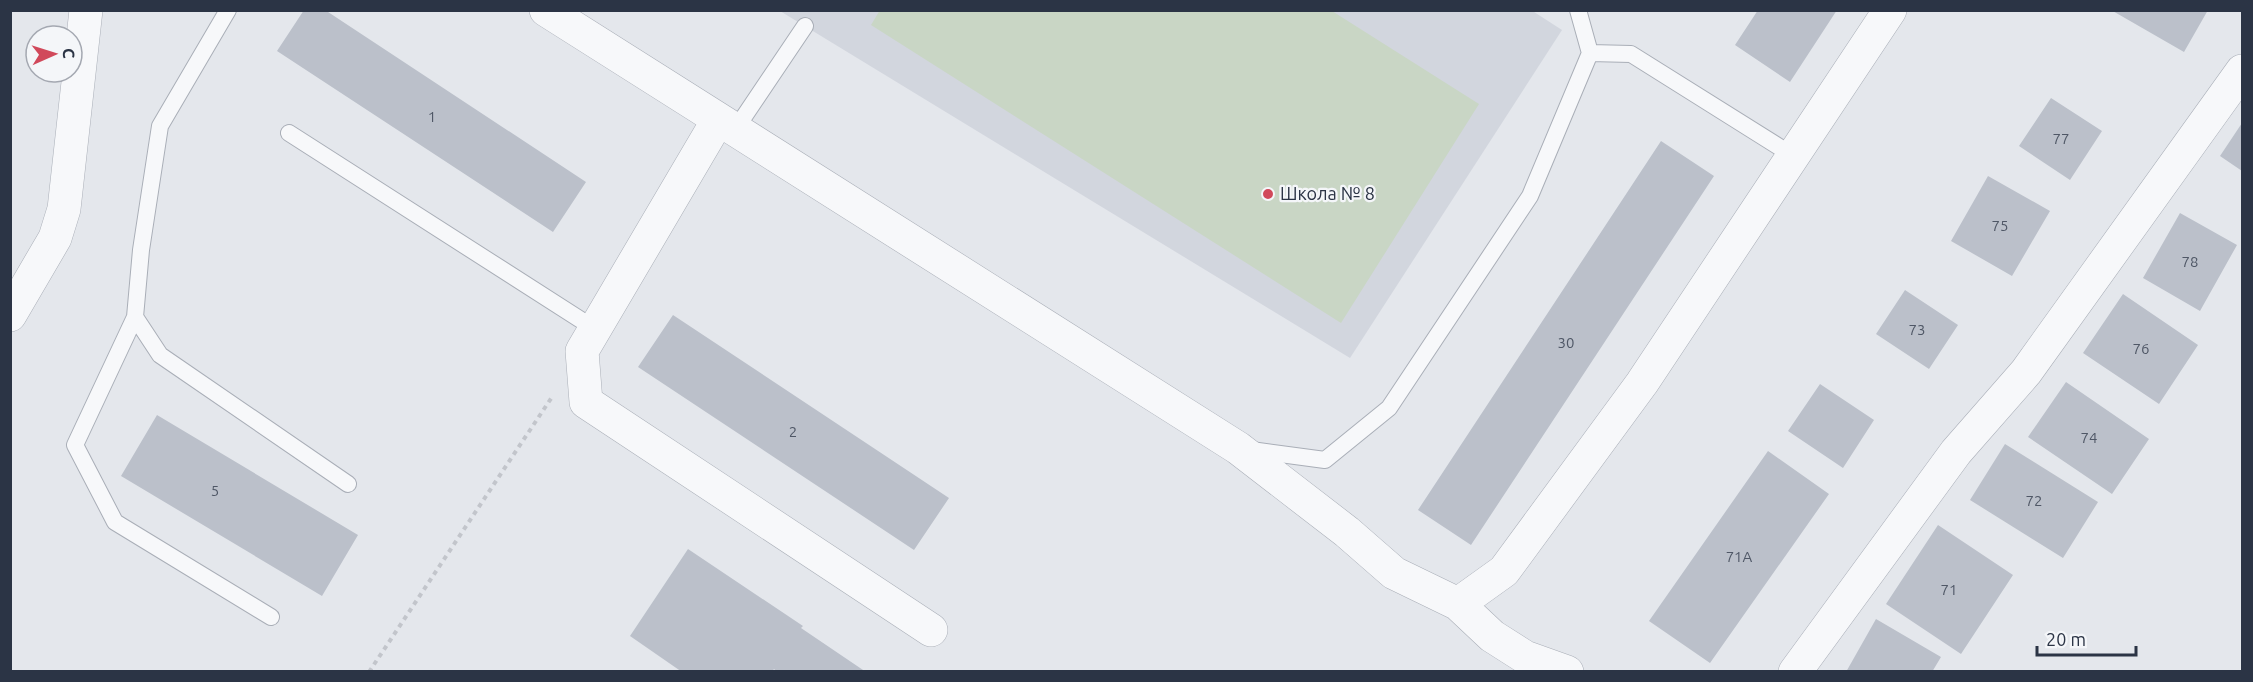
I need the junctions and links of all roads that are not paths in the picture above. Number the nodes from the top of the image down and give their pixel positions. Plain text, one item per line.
1 (86, 10) edge
2 (228, 10) edge
3 (546, 10) edge
4 (1578, 10) edge
5 (1890, 10) edge
6 (805, 26) dead end
7 (1590, 53) junction
8 (2242, 71) edge
9 (727, 125) junction
10 (289, 133) dead end
11 (1792, 155) junction
12 (10, 315) edge
13 (135, 317) junction
14 (589, 340) junction
15 (1238, 448) junction
16 (348, 484) dead end
17 (1458, 604) junction
18 (271, 617) dead end
19 (932, 630) dead end
20 (1567, 672) edge
21 (1796, 672) edge

1 - 12 street
2 - 13 lane
3 - 9 street
4 - 7 lane
5 - 11 street
6 - 9 lane
7 - 11 lane
7 - 15 lane
8 - 21 street
9 - 14 street
9 - 15 street
10 - 14 lane
11 - 17 street
13 - 16 lane
13 - 18 lane
14 - 19 street
15 - 17 street
17 - 20 street

